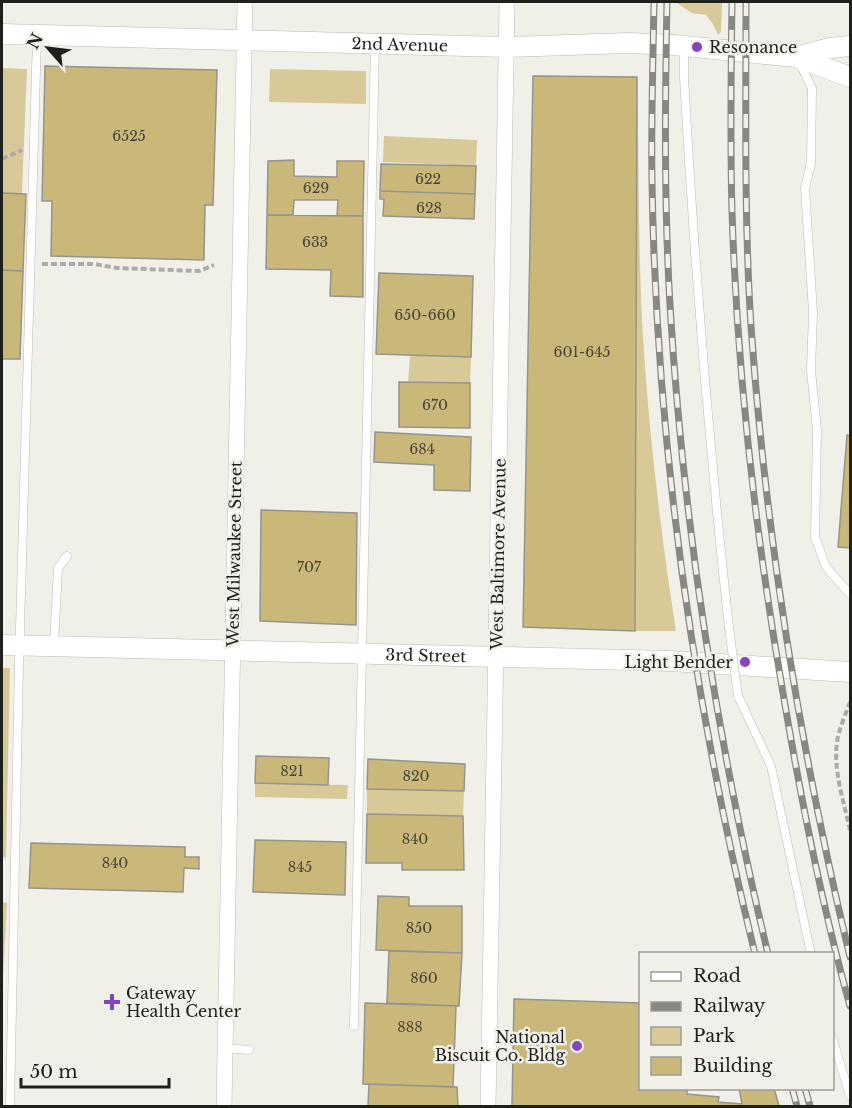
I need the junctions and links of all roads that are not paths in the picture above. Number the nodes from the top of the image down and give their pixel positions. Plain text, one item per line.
1 (245, 2) edge
2 (507, 2) edge
3 (2, 34) edge
4 (37, 35) junction
5 (244, 39) junction
6 (375, 43) junction
7 (684, 46) junction
8 (850, 46) edge
9 (507, 47) junction
10 (796, 57) junction
11 (850, 77) edge
12 (67, 556) dead end
13 (850, 594) edge
14 (11, 645) edge
15 (54, 646) junction
16 (232, 651) junction
17 (363, 654) junction
18 (496, 658) junction
19 (850, 672) edge
20 (811, 952) edge
21 (354, 1026) dead end
22 (2, 1028) edge
23 (12, 1028) junction
24 (834, 1044) edge
25 (225, 1048) junction
26 (249, 1050) dead end
27 (850, 1096) edge
28 (10, 1107) edge
29 (224, 1107) edge
30 (488, 1107) edge

1 - 5 street, West Milwaukee Street
2 - 9 street, West Baltimore Avenue
3 - 4 street, 2nd Avenue
4 - 5 street, 2nd Avenue
4 - 14 lane
5 - 6 street, 2nd Avenue
5 - 16 street, West Milwaukee Street
6 - 9 street, 2nd Avenue
6 - 17 lane
7 - 9 street, 2nd Avenue
7 - 10 street, 2nd Avenue
7 - 20 lane, bridge
8 - 10 street, 2nd Avenue
9 - 18 street, West Baltimore Avenue
10 - 11 street, 2nd Avenue
10 - 13 lane
12 - 15 lane
14 - 15 street, 3rd Street
14 - 23 lane
15 - 16 street, 3rd Street
16 - 17 street, 3rd Street
16 - 25 street, West Milwaukee Street
17 - 18 street, 3rd Street
17 - 21 lane
18 - 19 street, 3rd Street
18 - 30 street, West Baltimore Avenue
22 - 23 lane
23 - 28 lane
24 - 27 lane
25 - 26 lane
25 - 29 street, West Milwaukee Street

